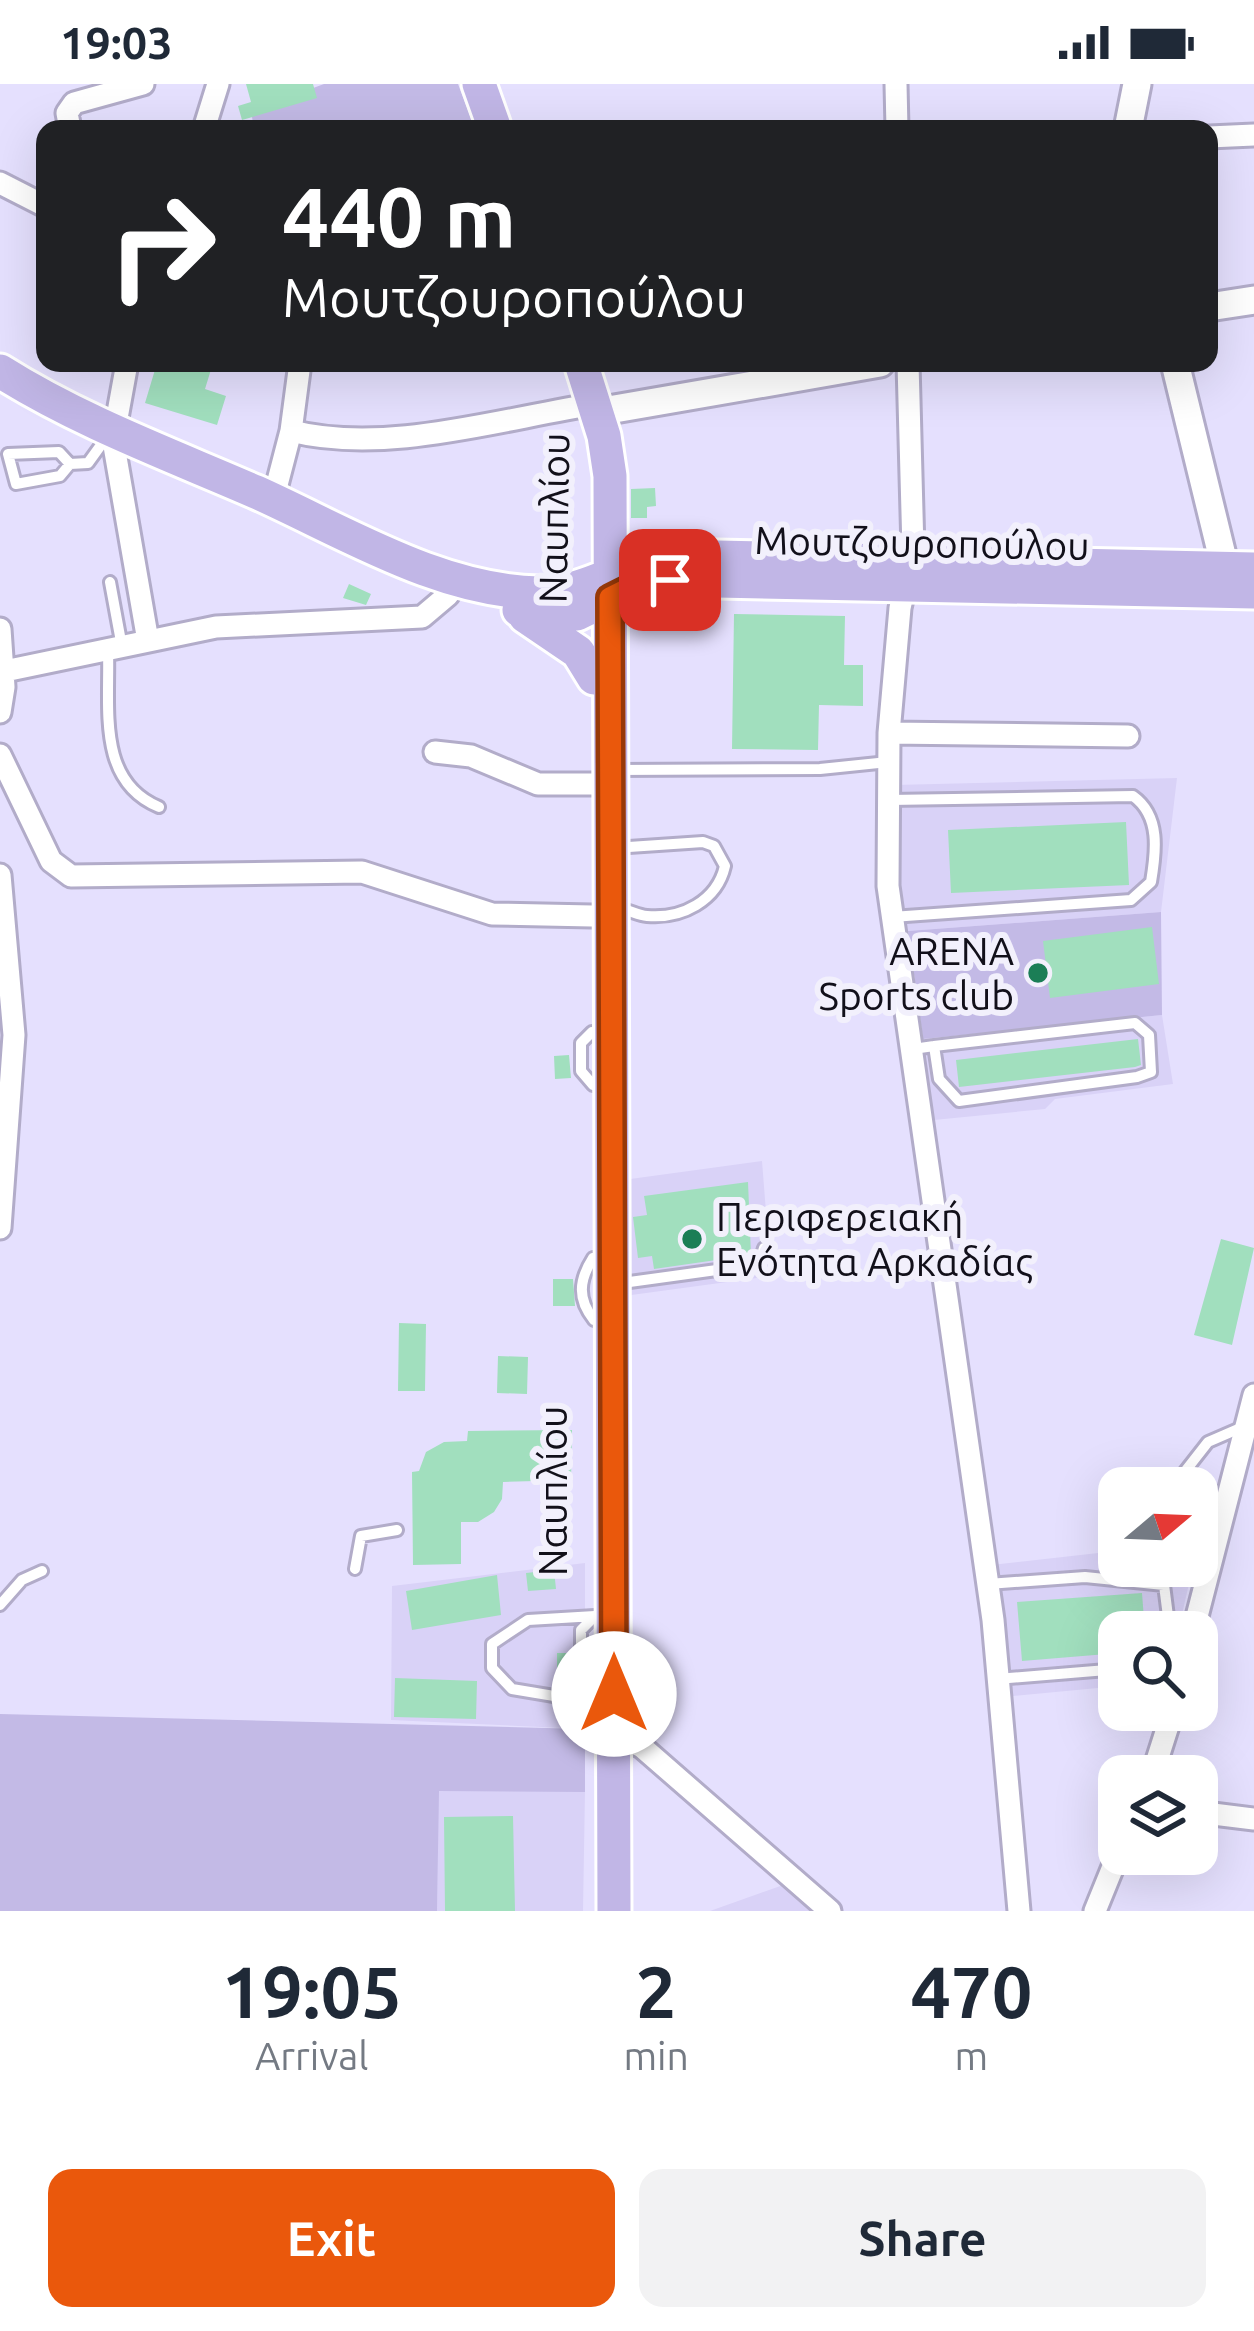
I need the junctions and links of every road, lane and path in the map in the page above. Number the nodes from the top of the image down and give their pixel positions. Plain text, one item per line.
1 (143, 84) edge
2 (218, 84) edge
3 (479, 84) edge
4 (896, 84) edge
5 (1137, 84) edge
6 (68, 120) edge
7 (207, 120) edge
8 (492, 120) edge
9 (896, 120) edge
10 (1130, 120) edge
11 (1254, 135) edge
12 (1218, 137) edge
13 (0, 183) edge
14 (36, 201) edge
15 (1254, 300) edge
16 (1218, 306) edge
17 (0, 371) edge
18 (125, 372) edge
19 (299, 372) edge
20 (584, 372) edge
21 (823, 372) edge
22 (908, 372) edge
23 (1178, 372) edge
24 (0, 394) edge
25 (596, 408) junction
26 (291, 431) junction
27 (109, 442) junction
28 (70, 464) junction
29 (273, 500) junction
30 (610, 505) junction
31 (670, 556) junction
32 (910, 573) junction
33 (1241, 580) edge
34 (110, 582) dead end
35 (602, 589) junction
36 (448, 595) junction
37 (507, 608) junction
38 (0, 629) edge
39 (148, 641) junction
40 (115, 648) junction
41 (2, 672) edge
42 (594, 678) junction
43 (0, 712) edge
44 (889, 733) junction
45 (1128, 736) dead end
46 (435, 752) dead end
47 (0, 755) edge
48 (887, 761) junction
49 (602, 777) junction
50 (886, 800) junction
51 (159, 807) dead end
52 (610, 848) junction
53 (0, 876) edge
54 (601, 912) junction
55 (892, 917) junction
56 (923, 1047) junction
57 (4, 1151) edge
58 (0, 1228) edge
59 (764, 1249) dead end
60 (603, 1271) junction
61 (1254, 1394) edge
62 (1245, 1426) junction
63 (1245, 1466) edge
64 (1188, 1467) edge
65 (398, 1530) dead end
66 (355, 1569) dead end
67 (43, 1571) dead end
68 (988, 1584) junction
69 (0, 1605) edge
70 (1167, 1611) edge
71 (1200, 1611) edge
72 (595, 1616) junction
73 (1098, 1671) edge
74 (997, 1678) junction
75 (602, 1724) junction
76 (1218, 1815) edge
77 (1254, 1819) edge
78 (1110, 1875) edge
79 (596, 1911) edge
80 (614, 1911) edge
81 (830, 1911) edge
82 (1019, 1911) edge
83 (1095, 1911) edge

1 - 6 street
2 - 7 street
3 - 8 main road
4 - 9 street
5 - 10 street
11 - 12 street
13 - 14 street
15 - 16 street
17 - 27 main road
18 - 27 street
19 - 26 street
20 - 25 main road
21 - 25 street
22 - 32 street
23 - 33 street
24 - 27 main road
25 - 26 street
25 - 30 main road, Ναυπλίου
25 - 35 main road, Ναυπλίου
26 - 29 street
27 - 28 lane
27 - 29 main road
27 - 36 main road
27 - 39 street
28 - 28 lane
29 - 35 main road
30 - 31 main road
30 - 35 main road, Ναυπλίου
31 - 32 main road, Μουτζουροπούλου
31 - 35 main road, Μουτζουροπούλου
32 - 33 main road, Μουτζουροπούλου
32 - 35 main road, Μουτζουροπούλου
32 - 44 street
34 - 40 lane
35 - 37 main road
35 - 42 main road, Ναυπλίου
35 - 49 main road, Ναυπλίου
36 - 37 main road
36 - 39 street
37 - 42 main road
38 - 41 street
39 - 40 street
40 - 41 street
40 - 51 lane
41 - 43 street
42 - 49 main road, Ναυπλίου
44 - 45 street
44 - 48 street
46 - 49 street
47 - 54 street
48 - 49 lane
48 - 50 street
49 - 52 main road, Ναυπλίου
49 - 54 main road, Ναυπλίου
50 - 55 street
50 - 55 lane
52 - 54 main road, Ναυπλίου
52 - 54 lane
53 - 57 street
54 - 60 main road, Ναυπλίου
54 - 60 main road, Ναυπλίου
55 - 56 street
56 - 56 lane
56 - 68 street
57 - 58 street
59 - 60 lane
60 - 72 main road, Ναυπλίου
60 - 75 main road, Ναυπλίου
61 - 62 street
62 - 63 street
62 - 64 lane
63 - 71 street
65 - 66 lane
67 - 69 lane
68 - 70 lane
68 - 74 street
72 - 75 main road, Ναυπλίου
72 - 75 lane
73 - 74 lane
74 - 82 street
75 - 79 main road, Ναυπλίου
75 - 80 main road, Ναυπλίου
75 - 81 street
76 - 77 street
78 - 83 street

